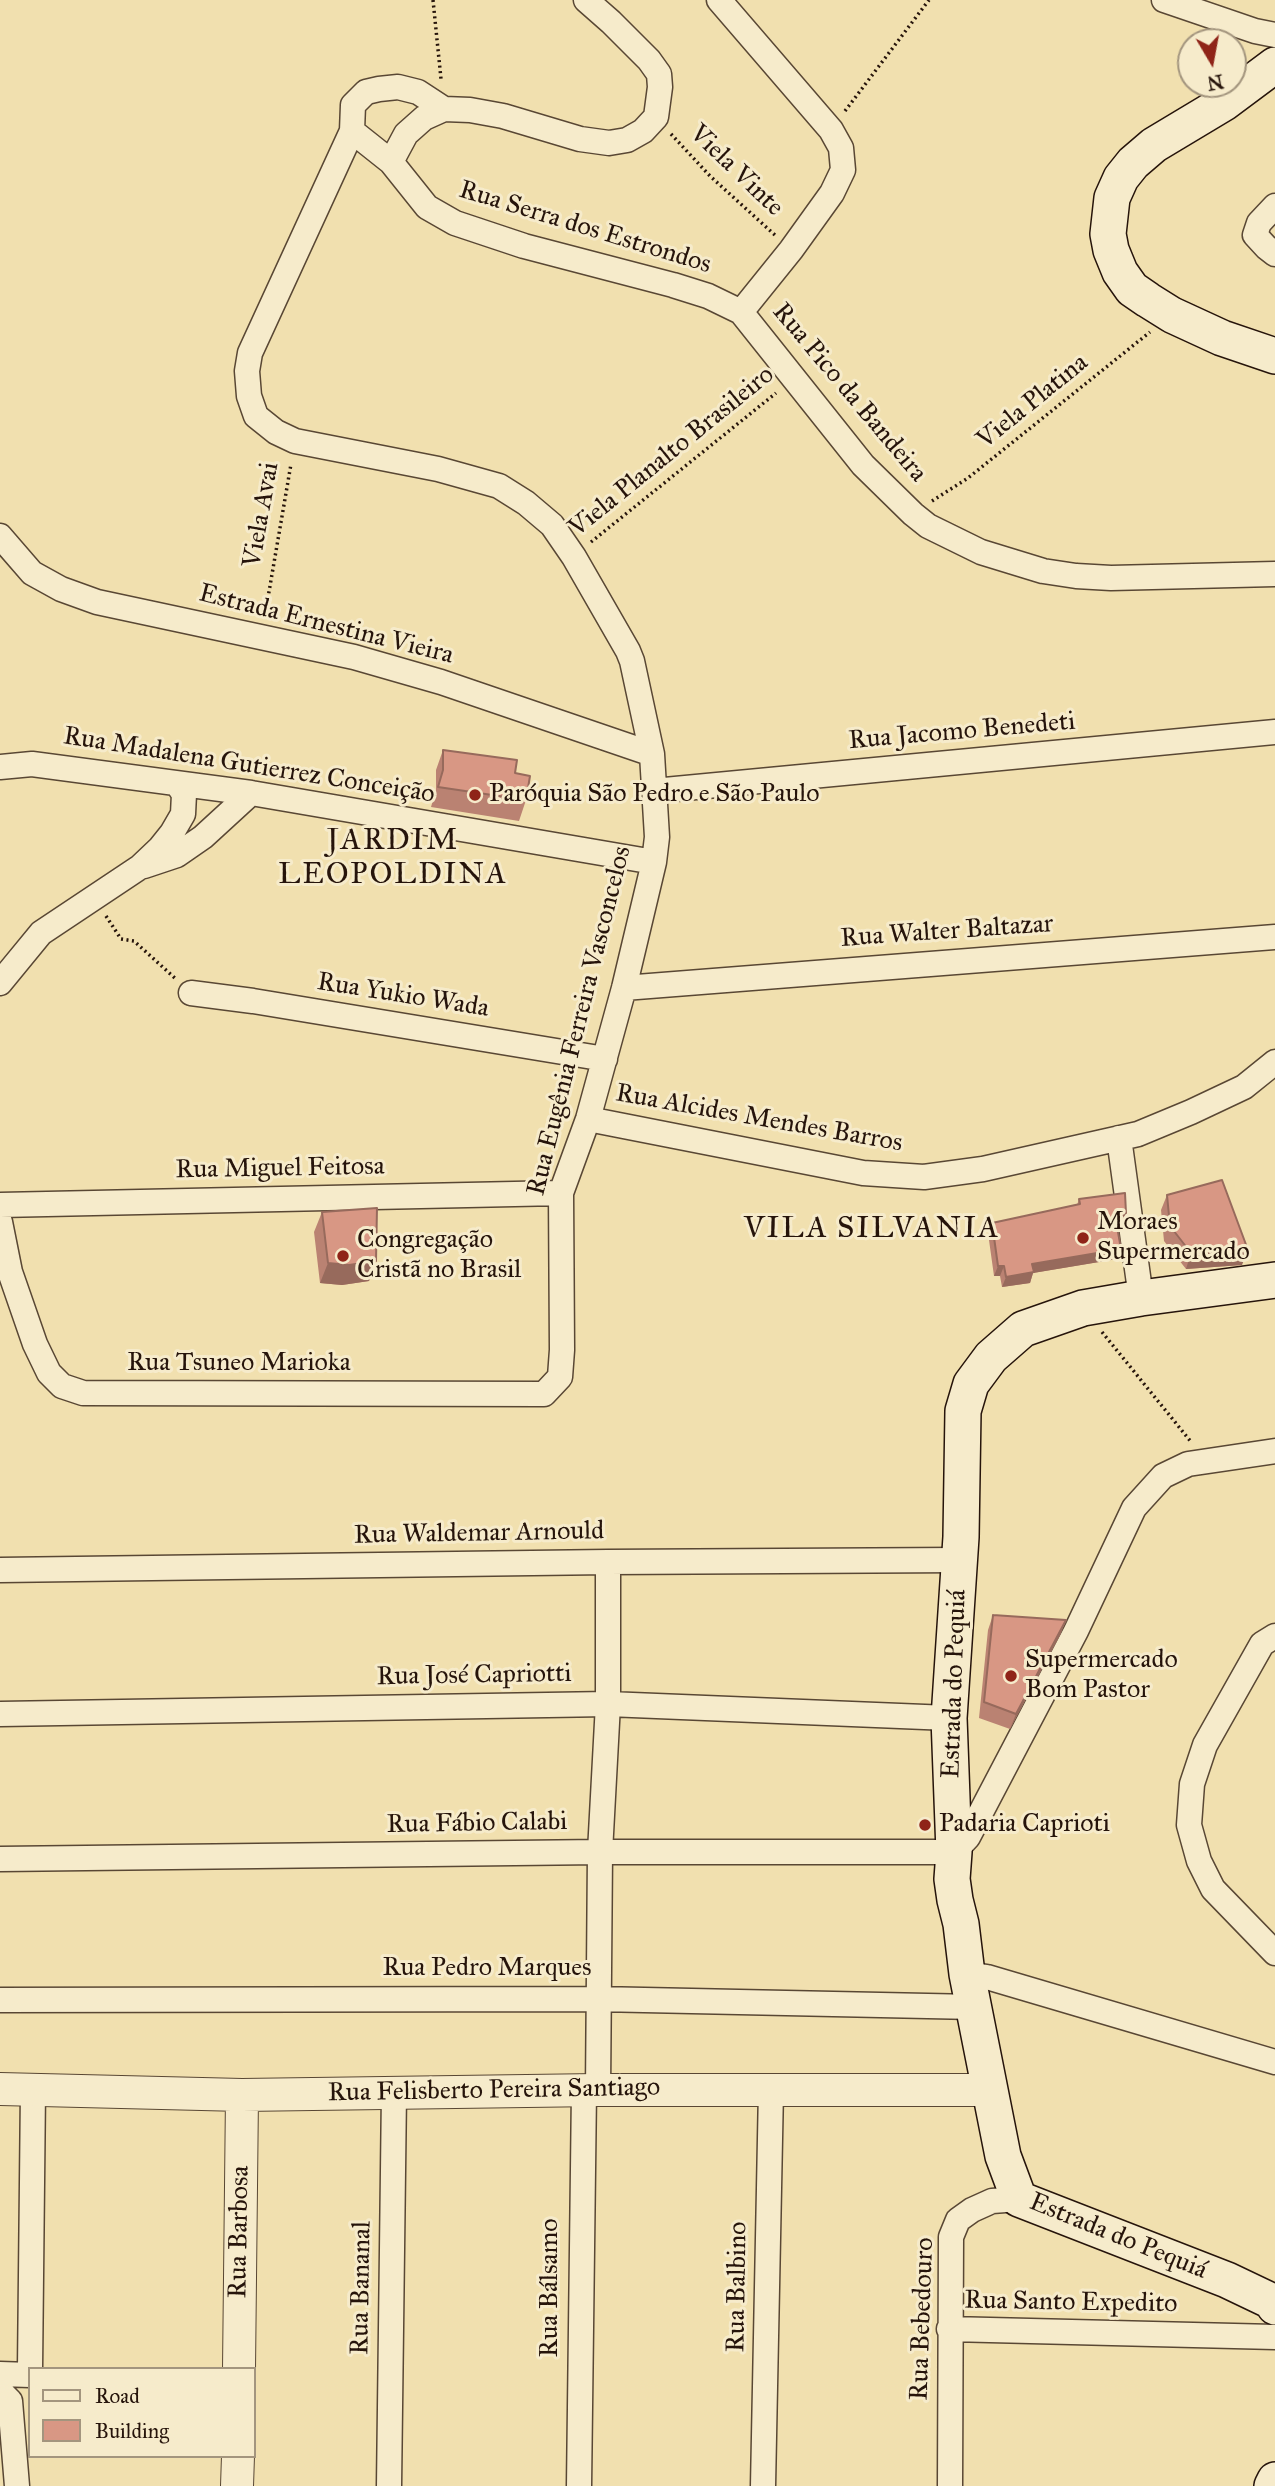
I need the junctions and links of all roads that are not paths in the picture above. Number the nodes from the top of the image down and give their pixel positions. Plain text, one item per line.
1 (586, 0) edge
2 (719, 0) edge
3 (1164, 0) edge
4 (1265, 33) edge
5 (1275, 65) edge
6 (444, 109) junction
7 (352, 131) junction
8 (391, 162) junction
9 (1275, 206) edge
10 (1275, 254) edge
11 (741, 312) junction
12 (1275, 356) edge
13 (0, 536) edge
14 (1275, 575) edge
15 (1275, 732) edge
16 (652, 754) junction
17 (0, 767) edge
18 (178, 785) junction
19 (654, 791) junction
20 (251, 793) junction
21 (654, 862) junction
22 (140, 867) junction
23 (1275, 937) edge
24 (0, 983) edge
25 (624, 988) junction
26 (191, 993) road end
27 (605, 1059) junction
28 (1275, 1062) edge
29 (588, 1119) junction
30 (1119, 1138) junction
31 (561, 1193) junction
32 (0, 1205) edge
33 (0, 1222) edge
34 (1275, 1280) edge
35 (1141, 1298) junction
36 (562, 1350) joint
37 (1275, 1451) edge
38 (960, 1560) junction
39 (608, 1562) junction
40 (0, 1570) edge
41 (1275, 1636) edge
42 (608, 1704) junction
43 (0, 1714) edge
44 (949, 1718) junction
45 (600, 1852) junction
46 (954, 1852) junction
47 (0, 1859) edge
48 (1275, 1953) edge
49 (971, 1991) junction
50 (597, 1999) junction
51 (0, 2000) edge
52 (1275, 2062) edge
53 (0, 2089) edge
54 (33, 2089) junction
55 (771, 2089) junction
56 (591, 2090) junction
57 (989, 2090) junction
58 (394, 2092) junction
59 (242, 2095) junction
60 (1019, 2199) junction
61 (1275, 2307) edge
62 (949, 2329) junction
63 (1275, 2337) edge
64 (30, 2367) edge
65 (239, 2367) edge
66 (0, 2374) edge
67 (28, 2375) edge
68 (0, 2391) edge
69 (238, 2458) edge
70 (1275, 2480) edge
71 (17, 2486) edge
72 (237, 2486) edge
73 (389, 2486) edge
74 (579, 2486) edge
75 (763, 2486) edge
76 (950, 2486) edge
77 (1272, 2486) edge

1 - 6 street
2 - 11 street
3 - 4 street
4 - 5 street
5 - 12 main road
6 - 7 street
6 - 8 street
7 - 8 street, Rua Serra dos Estrondos
7 - 16 street, Rua Eugênia Ferreira Vasconcelos
8 - 11 street, Rua Serra dos Estrondos
9 - 10 street
11 - 14 street, Rua Pico da Bandeira
13 - 16 street, Estrada Ernestina Vieira
15 - 19 street, Rua Jacomo Benedeti
16 - 19 street, Rua Eugênia Ferreira Vasconcelos
17 - 18 street, Rua Madalena Gutierrez Conceição
18 - 20 street, Rua Madalena Gutierrez Conceição
18 - 22 street
19 - 21 street, Rua Eugênia Ferreira Vasconcelos
20 - 21 street, Rua Madalena Gutierrez Conceição
20 - 22 street
21 - 25 street, Rua Eugênia Ferreira Vasconcelos
22 - 24 street
23 - 25 street, Rua Walter Baltazar
25 - 27 street, Rua Eugênia Ferreira Vasconcelos
26 - 27 street, Rua Yukio Wada
27 - 29 street, Rua Eugênia Ferreira Vasconcelos
28 - 30 street, Rua Alcides Mendes Barros
29 - 30 street, Rua Alcides Mendes Barros
29 - 31 street, Rua Eugênia Ferreira Vasconcelos
30 - 35 street
31 - 32 street, Rua Miguel Feitosa
31 - 36 street, Rua Eugênia Ferreira Vasconcelos
33 - 36 street, Rua Tsuneo Marioka
34 - 35 main road, Estrada do Pequiá
35 - 38 main road, Estrada do Pequiá
37 - 46 street
38 - 39 street, Rua Waldemar Arnould
38 - 44 main road, Estrada do Pequiá
39 - 40 street, Rua Waldemar Arnould
39 - 42 street, Rua Bálsamo
41 - 48 street
42 - 43 street, Rua José Capriotti
42 - 44 street, Rua José Capriotti
42 - 45 street, Rua Bálsamo
44 - 46 main road, Estrada do Pequiá
45 - 46 street, Rua Fábio Calabi
45 - 47 street, Rua Fábio Calabi
45 - 50 street, Rua Bálsamo
46 - 49 main road, Estrada do Pequiá
49 - 50 street, Rua Pedro Marques
49 - 52 street, Rua Pedro Marques
49 - 57 main road, Estrada do Pequiá
50 - 51 street, Rua Pedro Marques
50 - 56 street, Rua Bálsamo
53 - 54 street, Rua Felisberto Pereira Santiago
54 - 59 street, Rua Felisberto Pereira Santiago
54 - 64 street
55 - 56 street, Rua Felisberto Pereira Santiago
55 - 57 street, Rua Felisberto Pereira Santiago
55 - 75 street, Rua Balbino
56 - 58 street, Rua Felisberto Pereira Santiago
56 - 74 street, Rua Bálsamo
57 - 60 main road, Estrada do Pequiá
58 - 59 street, Rua Felisberto Pereira Santiago
58 - 73 street, Rua Bananal
59 - 65 street, Rua Barbosa
60 - 61 main road, Estrada do Pequiá
60 - 62 street, Rua Bebedouro
62 - 63 street, Rua Santo Expedito
62 - 76 street, Rua Bebedouro
66 - 67 street
68 - 71 street
69 - 72 street
70 - 77 main road

